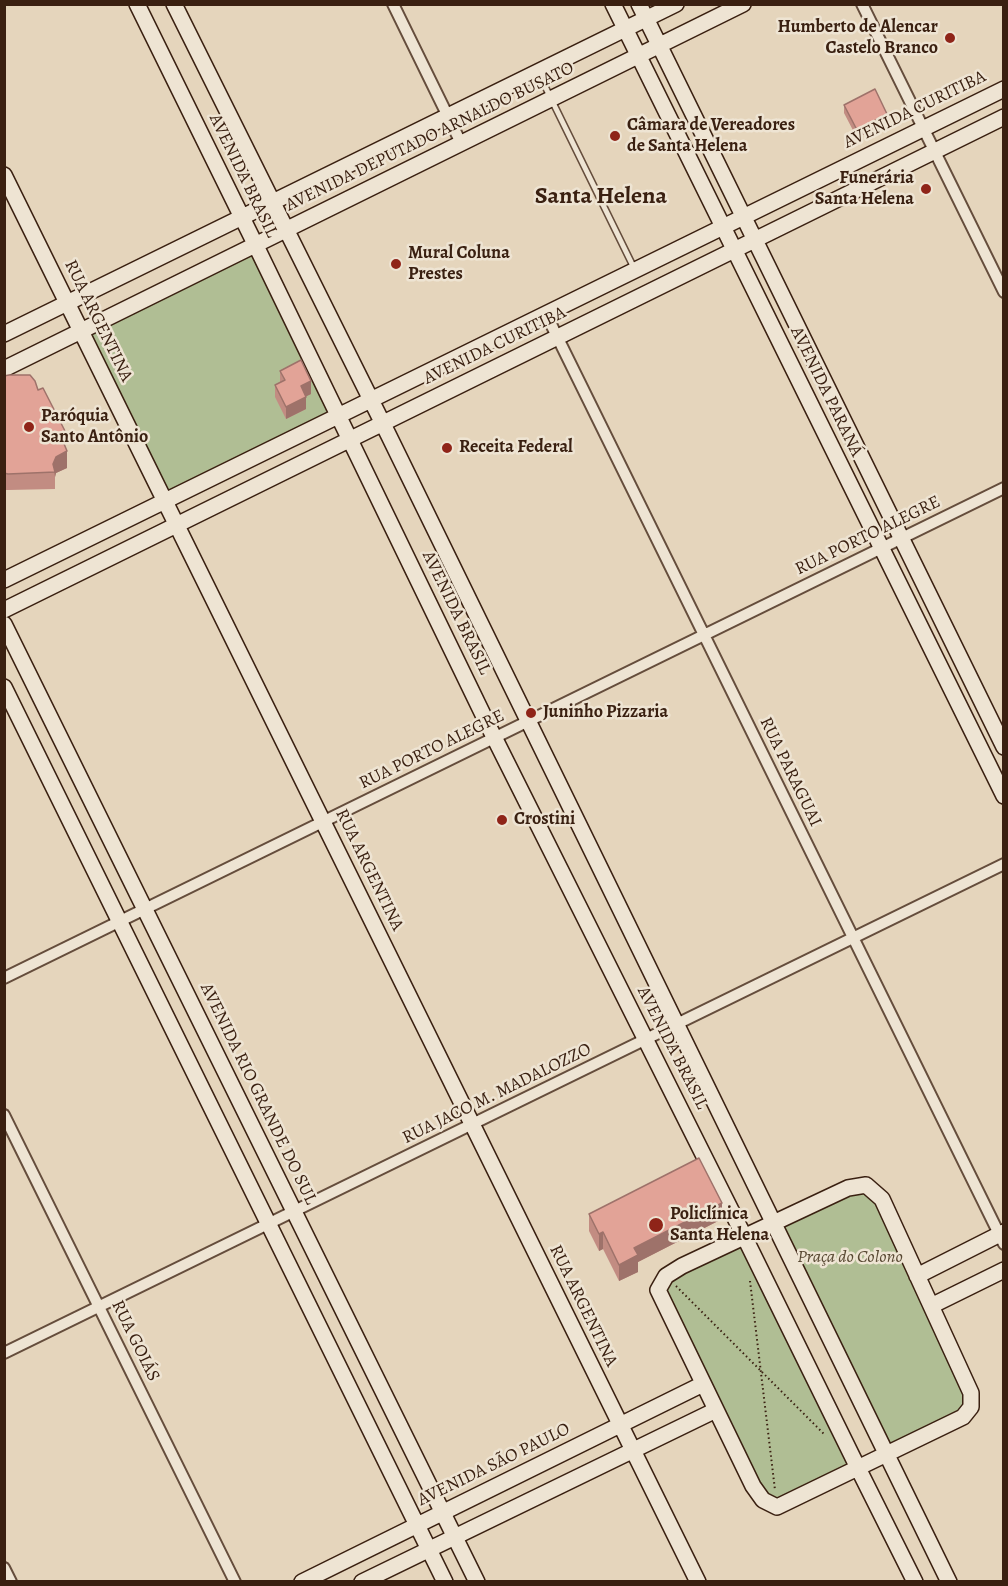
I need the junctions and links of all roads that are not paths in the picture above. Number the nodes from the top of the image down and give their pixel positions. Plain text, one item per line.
1 (137, 4) edge
2 (174, 4) edge
3 (393, 4) edge
4 (614, 4) edge
5 (639, 4) edge
6 (676, 4) edge
7 (743, 4) edge
8 (862, 4) edge
9 (646, 19) junction
10 (626, 29) junction
11 (659, 46) junction
12 (639, 56) junction
13 (538, 72) junction
14 (1004, 89) edge
15 (551, 99) junction
16 (448, 116) junction
17 (1004, 117) edge
18 (697, 124) junction
19 (923, 128) junction
20 (677, 134) junction
21 (461, 143) junction
22 (934, 151) junction
23 (4, 175) edge
24 (273, 202) junction
25 (242, 217) junction
26 (743, 217) junction
27 (723, 227) junction
28 (286, 230) junction
29 (754, 240) junction
30 (256, 245) junction
31 (734, 249) junction
32 (635, 270) junction
33 (1004, 292) edge
34 (67, 303) junction
35 (546, 314) junction
36 (81, 331) junction
37 (4, 334) edge
38 (557, 337) junction
39 (808, 349) junction
40 (788, 359) junction
41 (4, 369) edge
42 (371, 400) junction
43 (339, 416) junction
44 (382, 423) junction
45 (350, 439) junction
46 (1004, 488) edge
47 (165, 501) junction
48 (177, 525) junction
49 (901, 538) junction
50 (881, 548) junction
51 (4, 580) edge
52 (4, 610) edge
53 (4, 624) edge
54 (704, 635) junction
55 (4, 687) edge
56 (528, 721) junction
57 (495, 738) junction
58 (1004, 747) edge
59 (1004, 796) edge
60 (323, 822) junction
61 (1004, 864) edge
62 (145, 909) junction
63 (120, 921) junction
64 (853, 938) junction
65 (4, 978) edge
66 (677, 1024) junction
67 (646, 1039) junction
68 (4, 1114) edge
69 (472, 1124) junction
70 (294, 1212) junction
71 (774, 1222) junction
72 (269, 1224) junction
73 (744, 1236) junction
74 (1002, 1237) edge
75 (1004, 1270) edge
76 (917, 1276) junction
77 (931, 1306) junction
78 (99, 1307) junction
79 (4, 1353) edge
80 (703, 1384) junction
81 (716, 1410) junction
82 (620, 1425) junction
83 (633, 1450) junction
84 (886, 1454) junction
85 (858, 1468) junction
86 (442, 1513) junction
87 (417, 1525) junction
88 (454, 1537) junction
89 (429, 1549) junction
90 (4, 1568) edge
91 (11, 1581) edge
92 (235, 1581) edge
93 (302, 1581) edge
94 (362, 1581) edge
95 (445, 1581) edge
96 (477, 1581) edge
97 (698, 1581) edge
98 (915, 1581) edge
99 (949, 1581) edge

1 - 25 street, AVENIDA BRASIL
2 - 24 street, AVENIDA BRASIL
3 - 16 street
4 - 10 street, AVENIDA PARANÁ
5 - 9 street, AVENIDA PARANÁ
6 - 9 street, AVENIDA DEPUTADO ARNALDO BUSATO
7 - 11 street, AVENIDA DEPUTADO ARNALDO BUSATO
8 - 19 street
9 - 10 street, AVENIDA DEPUTADO ARNALDO BUSATO
9 - 11 street, AVENIDA PARANÁ
10 - 12 street, AVENIDA PARANÁ
10 - 13 street, AVENIDA DEPUTADO ARNALDO BUSATO
11 - 12 street, AVENIDA DEPUTADO ARNALDO BUSATO
11 - 18 street, AVENIDA PARANÁ
12 - 15 street, AVENIDA DEPUTADO ARNALDO BUSATO
12 - 20 street, AVENIDA PARANÁ
13 - 15 lane
13 - 16 street, AVENIDA DEPUTADO ARNALDO BUSATO
14 - 19 street, AVENIDA CURITIBA
15 - 21 street, AVENIDA DEPUTADO ARNALDO BUSATO
15 - 32 lane
16 - 21 street
16 - 24 street, AVENIDA DEPUTADO ARNALDO BUSATO
17 - 22 street, AVENIDA CURITIBA
18 - 20 street
18 - 26 street, AVENIDA PARANÁ
19 - 22 street
19 - 26 street, AVENIDA CURITIBA
20 - 27 street, AVENIDA PARANÁ
21 - 28 street, AVENIDA DEPUTADO ARNALDO BUSATO
22 - 29 street, AVENIDA CURITIBA
22 - 33 street
23 - 34 street, RUA ARGENTINA
24 - 25 street, AVENIDA DEPUTADO ARNALDO BUSATO
24 - 28 street, AVENIDA BRASIL
25 - 30 street, AVENIDA BRASIL
25 - 34 street, AVENIDA DEPUTADO ARNALDO BUSATO
26 - 27 street, AVENIDA CURITIBA
26 - 29 street, AVENIDA PARANÁ
27 - 31 street, AVENIDA PARANÁ
27 - 32 street, AVENIDA CURITIBA
28 - 30 street, AVENIDA DEPUTADO ARNALDO BUSATO
28 - 42 street, AVENIDA BRASIL
29 - 31 street, AVENIDA CURITIBA
29 - 39 street, AVENIDA PARANÁ
30 - 36 street, AVENIDA DEPUTADO ARNALDO BUSATO
30 - 43 street, AVENIDA BRASIL
31 - 38 street, AVENIDA CURITIBA
31 - 40 street, AVENIDA PARANÁ
32 - 35 street, AVENIDA CURITIBA
34 - 36 street, RUA ARGENTINA
34 - 37 street, AVENIDA DEPUTADO ARNALDO BUSATO
35 - 38 street, RUA PARAGUAI
35 - 42 street, AVENIDA CURITIBA
36 - 41 street, AVENIDA DEPUTADO ARNALDO BUSATO
36 - 47 street, RUA ARGENTINA
38 - 44 street, AVENIDA CURITIBA
38 - 54 street, RUA PARAGUAI
39 - 40 street
39 - 49 street, AVENIDA PARANÁ
40 - 50 street, AVENIDA PARANÁ
42 - 43 street, AVENIDA CURITIBA
42 - 44 street, AVENIDA BRASIL
43 - 45 street, AVENIDA BRASIL
43 - 47 street, AVENIDA CURITIBA
44 - 45 street, AVENIDA CURITIBA
44 - 56 street, AVENIDA BRASIL
45 - 48 street, AVENIDA CURITIBA
45 - 57 street, AVENIDA BRASIL
46 - 49 street, RUA PORTO ALEGRE
47 - 48 street, RUA ARGENTINA
47 - 51 street, AVENIDA CURITIBA
48 - 52 street, AVENIDA CURITIBA
48 - 60 street, RUA ARGENTINA
49 - 50 street, RUA PORTO ALEGRE
49 - 58 street, AVENIDA PARANÁ
50 - 54 street, RUA PORTO ALEGRE
50 - 59 street, AVENIDA PARANÁ
53 - 62 street, AVENIDA RIO GRANDE DO SUL
54 - 56 street, RUA PORTO ALEGRE
54 - 64 street, RUA PARAGUAI
55 - 63 street
56 - 57 street, RUA PORTO ALEGRE
56 - 66 street, AVENIDA BRASIL
57 - 60 street, RUA PORTO ALEGRE
57 - 67 street, AVENIDA BRASIL
60 - 62 street, RUA PORTO ALEGRE
60 - 69 street, RUA ARGENTINA
61 - 64 street, RUA JACO M. MADALOZZO
62 - 63 street, RUA PORTO ALEGRE
62 - 70 street, AVENIDA RIO GRANDE DO SUL
63 - 65 street, RUA PORTO ALEGRE
63 - 72 street
64 - 66 street, RUA JACO M. MADALOZZO
64 - 74 street, RUA PARAGUAI
66 - 67 street, RUA JACO M. MADALOZZO
66 - 71 street, AVENIDA BRASIL
67 - 69 street, RUA JACO M. MADALOZZO
67 - 73 street, AVENIDA BRASIL
68 - 78 street, RUA GOIÁS
69 - 70 street, RUA JACO M. MADALOZZO
69 - 82 street, RUA ARGENTINA
70 - 72 street, RUA JACO M. MADALOZZO
70 - 86 street, AVENIDA RIO GRANDE DO SUL
71 - 73 street
71 - 76 street
71 - 84 street, AVENIDA BRASIL
72 - 78 street, RUA JACO M. MADALOZZO
72 - 87 street
73 - 80 street
73 - 85 street, AVENIDA BRASIL
74 - 76 street
75 - 77 street
76 - 77 street
77 - 84 street
78 - 79 street, RUA JACO M. MADALOZZO
78 - 92 street, RUA GOIÁS
80 - 81 street
80 - 82 street, AVENIDA SÃO PAULO
81 - 83 street
81 - 85 street
82 - 83 street, RUA ARGENTINA
82 - 86 street, AVENIDA SÃO PAULO
83 - 88 street
83 - 97 street, RUA ARGENTINA
84 - 85 street
84 - 99 street, AVENIDA BRASIL
85 - 98 street, AVENIDA BRASIL
86 - 87 street, AVENIDA SÃO PAULO
86 - 88 street, AVENIDA RIO GRANDE DO SUL
87 - 89 street
87 - 93 street, AVENIDA SÃO PAULO
88 - 89 street
88 - 96 street, AVENIDA RIO GRANDE DO SUL
89 - 94 street
89 - 95 street
90 - 91 street

